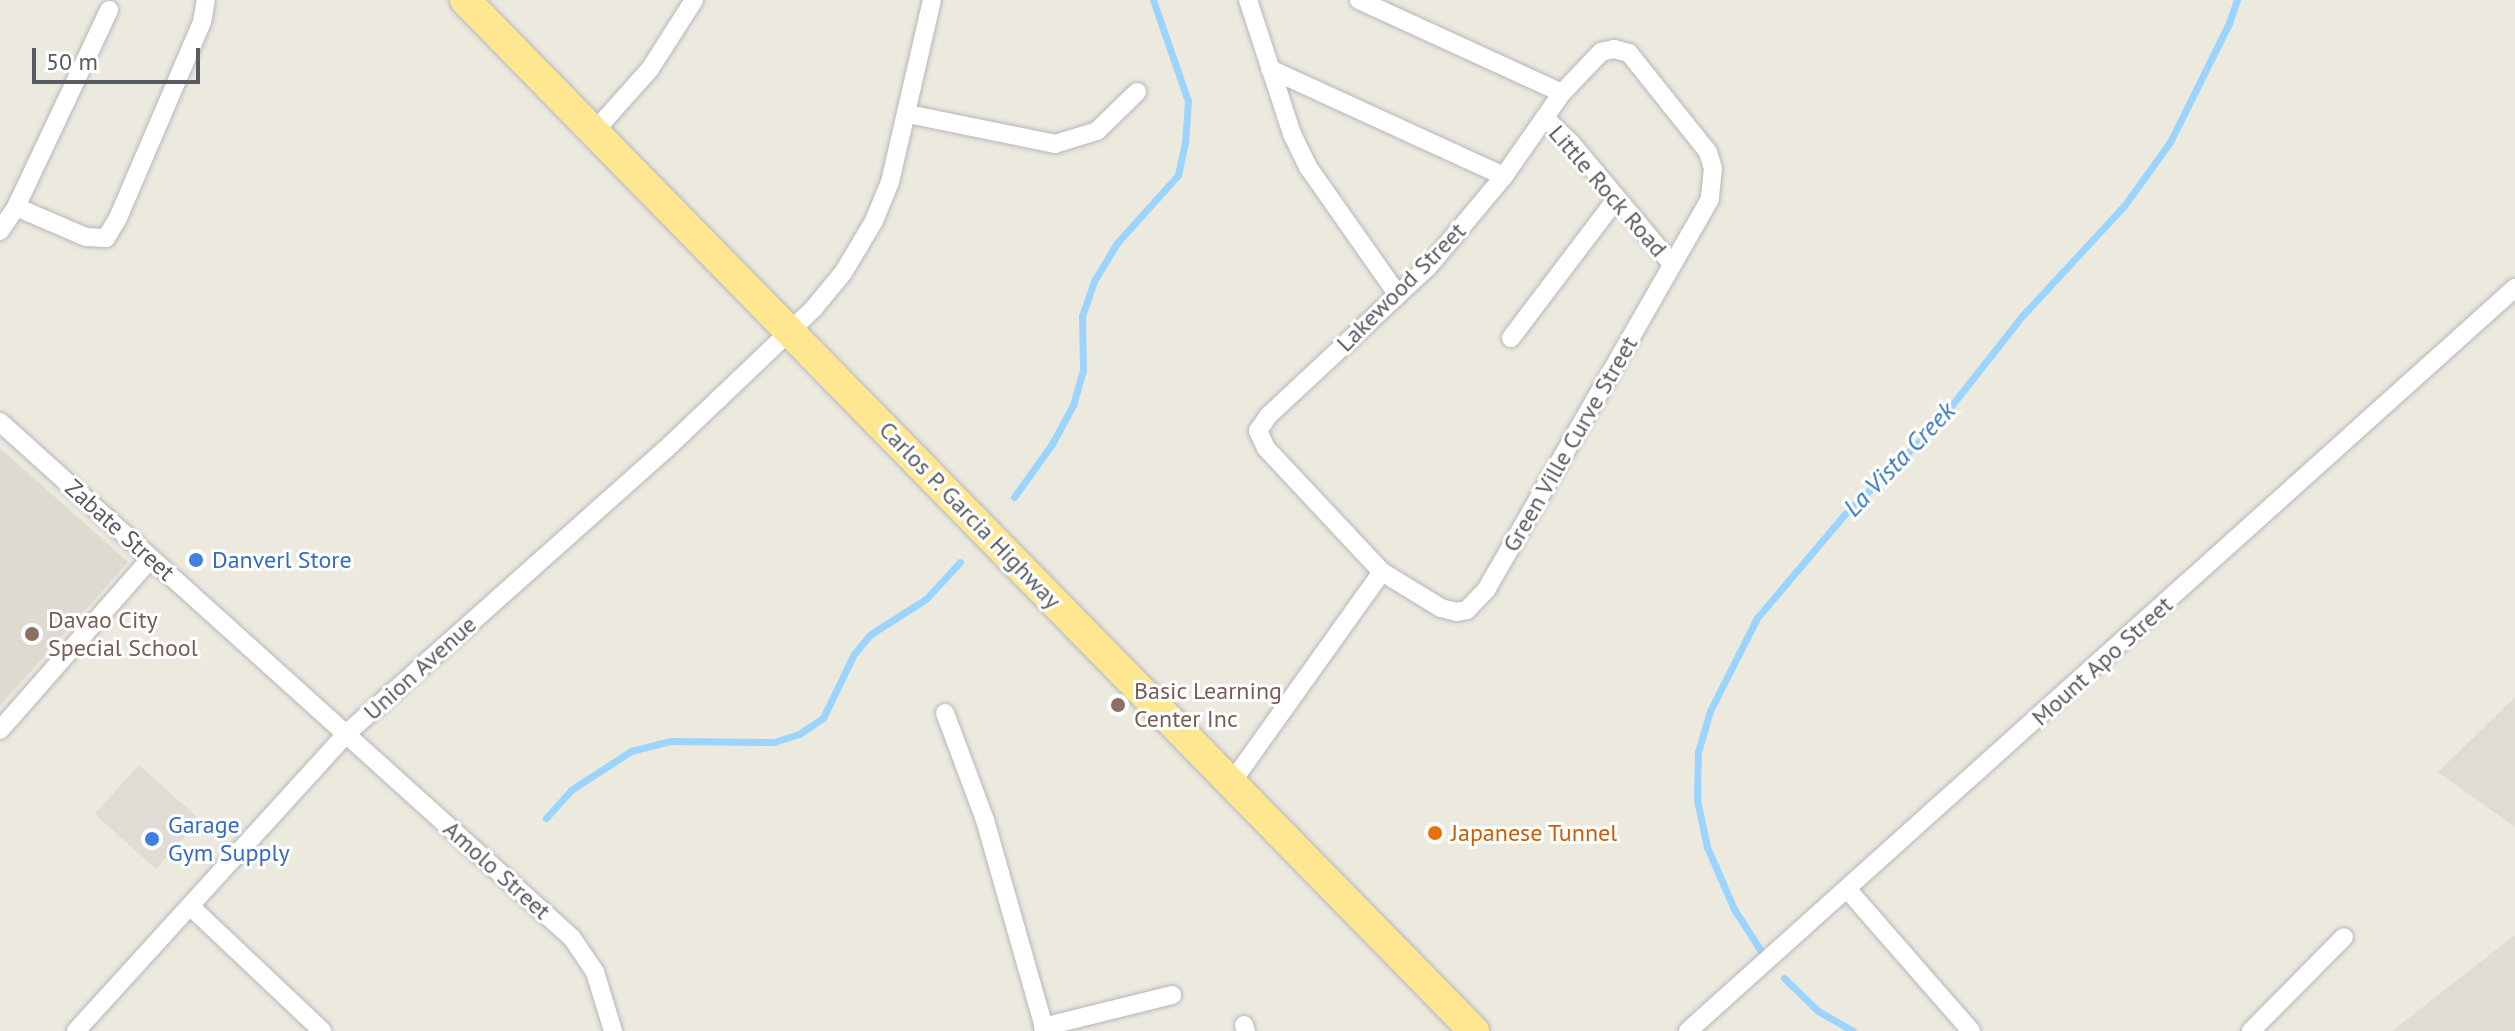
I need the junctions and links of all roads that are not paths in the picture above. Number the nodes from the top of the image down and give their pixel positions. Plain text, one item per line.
1 (206, 0) edge
2 (465, 0) edge
3 (694, 0) edge
4 (932, 0) edge
5 (1248, 0) edge
6 (1359, 0) edge
7 (109, 10) dead end
8 (1270, 69) junction
9 (1137, 92) dead end
10 (1562, 93) junction
11 (908, 114) junction
12 (1545, 118) junction
13 (593, 133) junction
14 (1504, 176) junction
15 (1616, 199) junction
16 (16, 207) junction
17 (0, 231) edge
18 (1671, 263) junction
19 (2515, 288) edge
20 (1398, 295) junction
21 (791, 332) junction
22 (1511, 338) dead end
23 (0, 422) edge
24 (151, 558) junction
25 (1382, 572) junction
26 (945, 713) dead end
27 (0, 730) edge
28 (346, 734) junction
29 (1232, 782) junction
30 (1848, 890) junction
31 (190, 906) junction
32 (2344, 937) dead end
33 (1172, 995) dead end
34 (1044, 1029) edge
35 (76, 1031) edge
36 (322, 1031) edge
37 (613, 1031) edge
38 (1474, 1031) edge
39 (1688, 1031) edge
40 (1971, 1031) edge
41 (2251, 1031) edge

1 - 16 street
2 - 13 highway, Carlos P. Garcia Highway
3 - 13 street
4 - 11 street, Union Avenue
5 - 8 street
6 - 10 street
7 - 16 street
8 - 14 street
8 - 20 street
9 - 11 street
10 - 12 street, Lakewood Street
10 - 18 street, Green Ville Curve Street
11 - 21 street, Union Avenue
12 - 14 street, Lakewood Street
12 - 15 street, Little Rock Road
13 - 21 highway, Carlos P. Garcia Highway
14 - 20 street, Lakewood Street
15 - 18 street, Little Rock Road
15 - 22 street
16 - 17 street
18 - 25 street, Green Ville Curve Street
19 - 30 street, Mount Apo Street
20 - 25 street, Lakewood Street
21 - 28 street, Union Avenue
21 - 29 highway, Carlos P. Garcia Highway
23 - 24 street, Zabate Street
24 - 27 street
24 - 28 street, Zabate Street
25 - 29 street
26 - 34 street
28 - 31 street, Union Avenue
28 - 37 street, Amolo Street
29 - 38 highway, Carlos P. Garcia Highway
30 - 39 street, Mount Apo Street
30 - 40 street
31 - 35 street, Union Avenue
31 - 36 street
32 - 41 street
33 - 34 street

